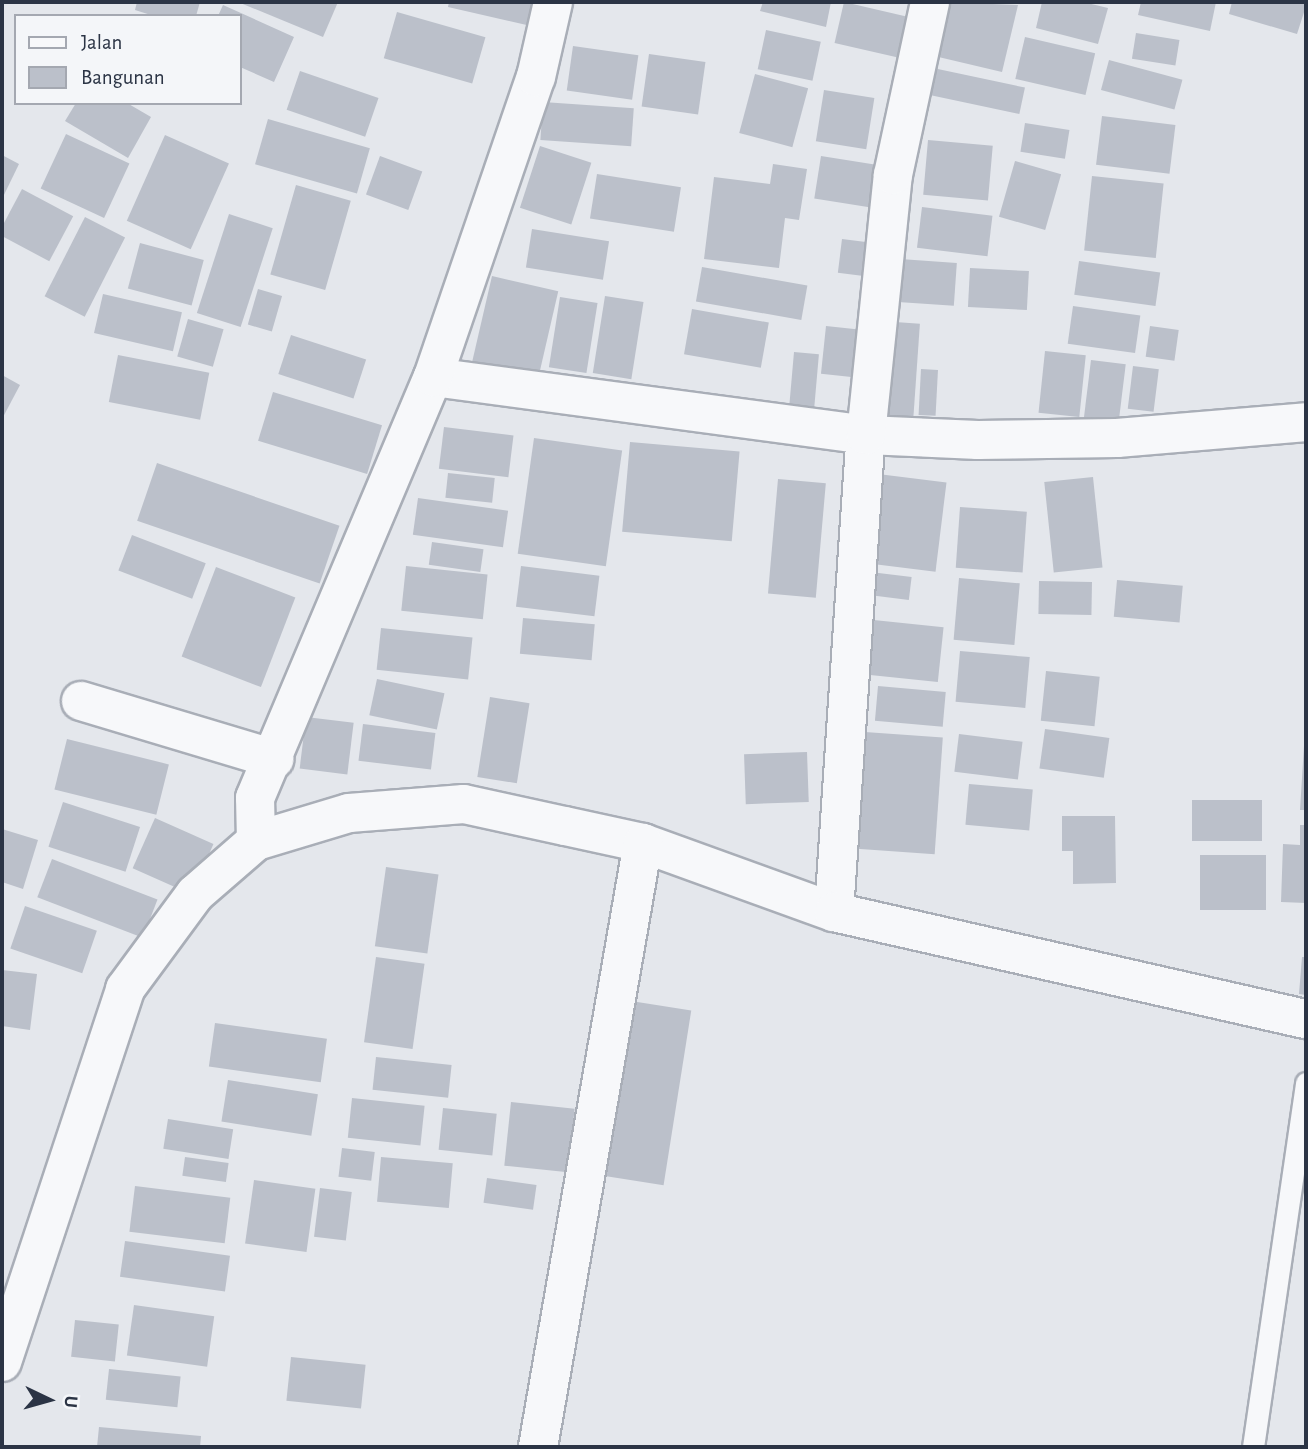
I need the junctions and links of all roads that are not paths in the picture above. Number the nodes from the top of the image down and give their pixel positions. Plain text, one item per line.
1 (553, 2) edge
2 (930, 2) edge
3 (433, 377) junction
4 (1306, 422) edge
5 (866, 435) junction
6 (81, 701) dead end
7 (274, 759) junction
8 (256, 841) junction
9 (638, 871) junction
10 (834, 912) junction
11 (1306, 1019) edge
12 (1306, 1083) edge
13 (2, 1362) edge
14 (538, 1447) edge
15 (1253, 1447) edge

1 - 3 street
2 - 5 street
3 - 5 street
3 - 7 street
4 - 5 street
5 - 10 street
6 - 7 street
7 - 8 street
8 - 9 street
8 - 13 street
9 - 10 street
9 - 14 street
10 - 11 street
12 - 15 lane

